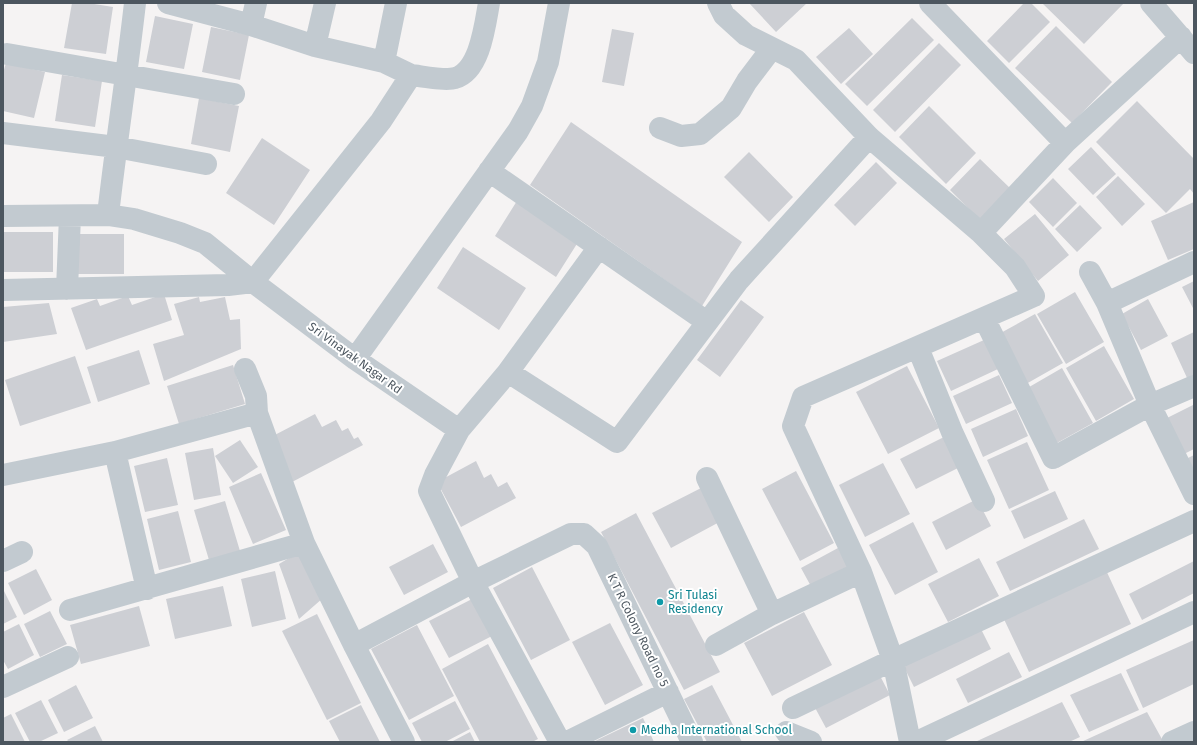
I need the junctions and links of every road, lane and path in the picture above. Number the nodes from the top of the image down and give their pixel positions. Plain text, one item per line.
1 (135, 3) edge
2 (256, 3) edge
3 (325, 3) edge
4 (396, 3) edge
5 (489, 3) edge
6 (559, 3) edge
7 (718, 3) edge
8 (930, 3) edge
9 (1151, 3) edge
10 (178, 4) edge
11 (251, 25) junction
12 (1188, 45) edge
13 (316, 46) junction
14 (772, 48) junction
15 (6, 54) dead end
16 (384, 62) junction
17 (127, 75) junction
18 (411, 75) junction
19 (234, 94) dead end
20 (660, 128) dead end
21 (3, 132) edge
22 (869, 137) junction
23 (1065, 143) junction
24 (116, 147) junction
25 (206, 164) dead end
26 (489, 171) junction
27 (108, 215) junction
28 (3, 216) edge
29 (70, 216) junction
30 (980, 233) junction
31 (599, 247) junction
32 (1194, 262) edge
33 (1090, 272) dead end
34 (253, 282) junction
35 (66, 289) junction
36 (3, 290) edge
37 (1107, 303) junction
38 (984, 318) junction
39 (708, 322) junction
40 (918, 348) junction
41 (355, 359) junction
42 (245, 369) dead end
43 (508, 372) junction
44 (1194, 386) edge
45 (1150, 405) junction
46 (257, 413) junction
47 (460, 430) junction
48 (115, 452) junction
49 (3, 475) edge
50 (707, 478) dead end
51 (1194, 494) edge
52 (984, 501) dead end
53 (1194, 521) edge
54 (304, 543) junction
55 (861, 572) junction
56 (473, 582) junction
57 (146, 589) junction
58 (70, 610) dead end
59 (1194, 612) edge
60 (772, 614) junction
61 (354, 645) junction
62 (716, 645) dead end
63 (68, 657) dead end
64 (893, 660) junction
65 (3, 687) edge
66 (668, 692) junction
67 (793, 708) dead end
68 (786, 732) dead end
69 (1194, 732) edge
70 (404, 742) edge
71 (560, 742) edge
72 (567, 742) edge
73 (692, 742) edge
74 (811, 742) edge
75 (910, 742) edge
76 (917, 742) edge
77 (1172, 742) edge

1 - 17 street
2 - 11 street
3 - 13 street
4 - 16 street
5 - 18 street
6 - 26 street
7 - 14 street
8 - 23 street
9 - 12 street
10 - 11 street
11 - 13 street
12 - 23 street
13 - 16 street
14 - 20 street
14 - 22 street
15 - 17 street
16 - 18 street
17 - 19 street
17 - 24 street
18 - 34 street
21 - 24 street
22 - 30 street
22 - 39 street
23 - 30 street
24 - 25 street
24 - 27 street
26 - 31 street
26 - 41 street
27 - 29 street, Sri Vinayak Nagar Rd
27 - 34 street, Sri Vinayak Nagar Rd
28 - 29 street, Sri Vinayak Nagar Rd
29 - 35 street
30 - 38 street
31 - 39 street
31 - 43 street
32 - 37 street
33 - 37 street
34 - 35 street
34 - 41 street, Sri Vinayak Nagar Rd
35 - 36 street
37 - 45 street
38 - 40 street
38 - 45 street
39 - 43 street
40 - 52 street
40 - 55 street
41 - 47 street, Sri Vinayak Nagar Rd
42 - 46 street
43 - 47 street
44 - 45 street
45 - 51 street
46 - 48 street
46 - 54 street
47 - 56 street
48 - 49 street
48 - 57 street
50 - 60 street
53 - 64 street
54 - 57 street
54 - 61 street
55 - 60 street
55 - 64 street
56 - 61 street
56 - 66 street, K T R Colony Road no 5
56 - 71 street
57 - 58 street
59 - 76 street
60 - 62 street
61 - 70 street
63 - 65 street
64 - 67 street
64 - 75 street
66 - 72 street
66 - 73 street, K T R Colony Road no 5
68 - 74 street
69 - 77 street

